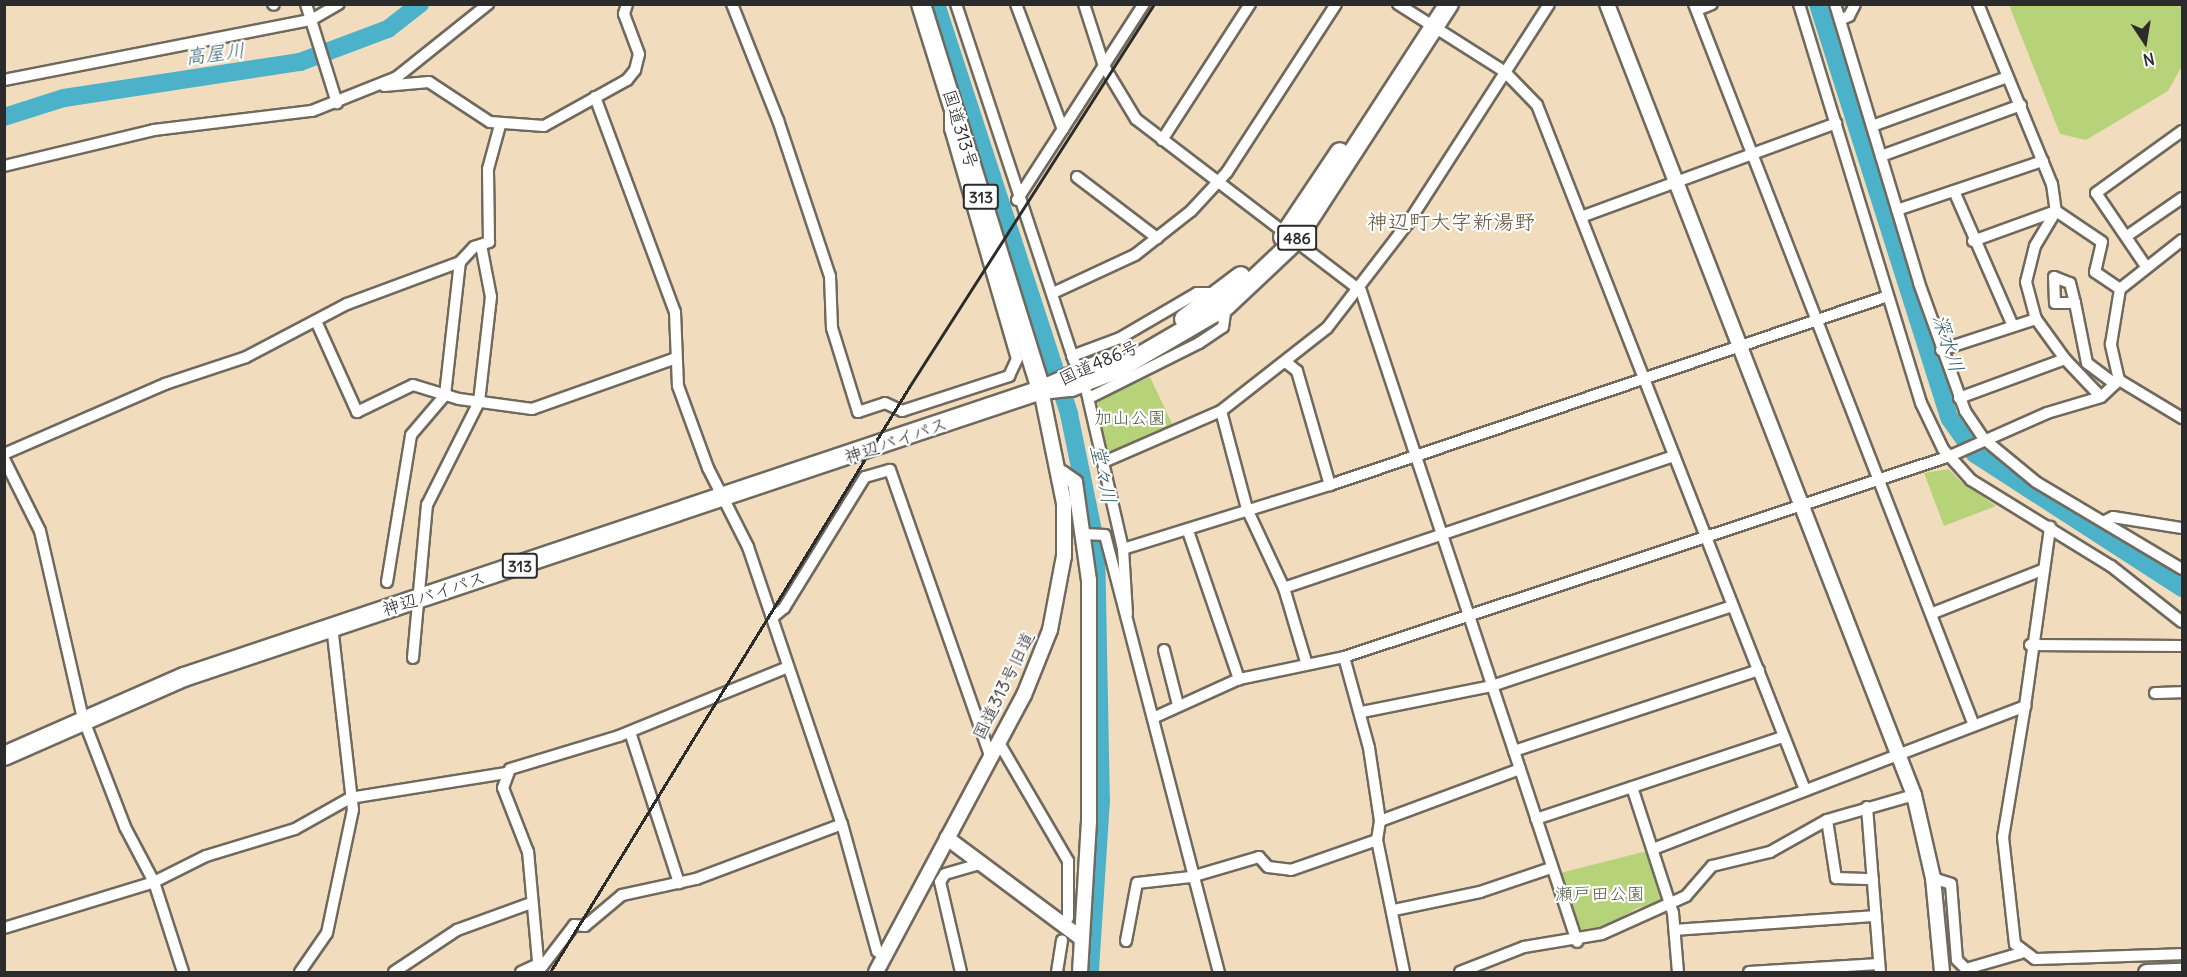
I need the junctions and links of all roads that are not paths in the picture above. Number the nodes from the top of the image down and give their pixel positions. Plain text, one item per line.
1 (306, 4) edge
2 (339, 4) edge
3 (488, 4) edge
4 (627, 4) edge
5 (732, 4) edge
6 (921, 4) edge
7 (956, 4) edge
8 (1016, 4) edge
9 (1083, 4) edge
10 (1144, 4) edge
11 (1250, 4) edge
12 (1336, 4) edge
13 (1398, 4) edge
14 (1436, 4) edge
15 (1449, 4) edge
16 (1549, 4) edge
17 (1607, 4) edge
18 (1712, 4) edge
19 (1799, 4) edge
20 (1835, 4) edge
21 (1855, 4) edge
22 (1978, 4) edge
23 (1696, 7) edge
24 (1840, 20) junction
25 (311, 22) junction
26 (1430, 25) junction
27 (1104, 66) junction
28 (1505, 72) junction
29 (2007, 77) junction
30 (4, 80) edge
31 (382, 86) junction
32 (596, 97) junction
33 (951, 100) junction
34 (337, 102) junction
35 (2021, 105) junction
36 (1836, 123) junction
37 (500, 125) junction
38 (1872, 126) junction
39 (1063, 130) junction
40 (2182, 131) edge
41 (1162, 140) junction
42 (1752, 155) junction
43 (1881, 156) junction
44 (2043, 161) junction
45 (4, 166) edge
46 (1077, 177) dead end
47 (1218, 182) junction
48 (1676, 185) junction
49 (1954, 191) junction
50 (2182, 198) edge
51 (1017, 200) junction
52 (1897, 210) junction
53 (2056, 211) junction
54 (1581, 217) junction
55 (2127, 236) junction
56 (1157, 238) junction
57 (1290, 238) junction
58 (2182, 240) edge
59 (1973, 241) junction
60 (481, 245) junction
61 (460, 262) junction
62 (2145, 265) junction
63 (2120, 289) junction
64 (1361, 291) junction
65 (1053, 294) junction
66 (1888, 296) junction
67 (1224, 299) junction
68 (2075, 303) dead end
69 (1818, 318) junction
70 (2036, 319) junction
71 (316, 321) junction
72 (2013, 326) junction
73 (1738, 346) junction
74 (1941, 350) junction
75 (676, 358) junction
76 (2065, 359) junction
77 (1287, 363) junction
78 (1061, 377) junction
79 (1642, 377) junction
80 (2117, 382) junction
81 (445, 394) junction
82 (2102, 397) junction
83 (1959, 398) junction
84 (478, 402) junction
85 (1221, 411) junction
86 (2182, 418) edge
87 (1981, 441) junction
88 (1414, 453) junction
89 (1954, 454) junction
90 (1674, 456) junction
91 (5, 461) edge
92 (1106, 461) junction
93 (1062, 473) junction
94 (1879, 480) junction
95 (1330, 485) junction
96 (723, 501) junction
97 (1802, 507) junction
98 (1247, 509) junction
99 (2105, 521) junction
100 (2050, 527) junction
101 (2182, 528) edge
102 (1188, 531) junction
103 (1084, 534) junction
104 (1440, 535) junction
105 (1707, 537) junction
106 (1123, 549) junction
107 (2182, 569) edge
108 (2043, 570) junction
109 (387, 582) dead end
110 (1284, 588) junction
111 (416, 599) junction
112 (1732, 606) junction
113 (1933, 613) junction
114 (1469, 616) junction
115 (772, 618) junction
116 (2182, 622) edge
117 (332, 627) junction
118 (1126, 629) junction
119 (2030, 645) junction
120 (2182, 645) edge
121 (1164, 650) dead end
122 (1344, 657) junction
123 (413, 658) dead end
124 (1306, 662) junction
125 (786, 668) junction
126 (1759, 670) junction
127 (1239, 679) junction
128 (1492, 686) junction
129 (2182, 692) edge
130 (2155, 693) dead end
131 (1178, 705) junction
132 (2025, 706) junction
133 (1362, 712) junction
134 (83, 718) junction
135 (1153, 718) junction
136 (1973, 723) junction
137 (630, 732) junction
138 (1783, 737) junction
139 (998, 741) junction
140 (1514, 751) junction
141 (1897, 754) junction
142 (4, 756) edge
143 (990, 756) junction
144 (1520, 768) junction
145 (506, 773) junction
146 (1632, 787) junction
147 (1805, 790) junction
148 (1914, 795) junction
149 (350, 798) junction
150 (1867, 807) junction
151 (1536, 819) junction
152 (1827, 820) junction
153 (1380, 822) junction
154 (842, 824) junction
155 (947, 838) junction
156 (1377, 840) junction
157 (1653, 849) junction
158 (981, 864) junction
159 (1551, 868) junction
160 (1191, 877) junction
161 (1933, 878) junction
162 (1873, 879) junction
163 (154, 882) junction
164 (680, 883) junction
165 (531, 903) junction
166 (1670, 905) junction
167 (1394, 910) junction
168 (1876, 916) junction
169 (1068, 918) dead end
170 (4, 928) edge
171 (1675, 930) junction
172 (1081, 938) junction
173 (1062, 940) dead end
174 (1126, 941) dead end
175 (1577, 942) junction
176 (2021, 953) junction
177 (2182, 954) edge
178 (879, 968) edge
179 (1879, 968) edge
180 (538, 970) edge
181 (2182, 971) edge
182 (183, 972) edge
183 (300, 972) edge
184 (394, 972) edge
185 (521, 972) edge
186 (961, 972) edge
187 (1056, 972) edge
188 (1080, 972) edge
189 (1219, 972) edge
190 (1404, 972) edge
191 (1460, 972) edge
192 (1678, 972) edge
193 (1749, 972) edge
194 (1942, 972) edge
195 (2146, 972) edge

1 - 25 street
2 - 25 street
3 - 31 street
4 - 32 street
5 - 33 street
6 - 33 highway, 国道313号 / 313
7 - 51 street
8 - 39 street
9 - 27 street
10 - 27 street
11 - 41 street
12 - 47 street
13 - 26 street
14 - 26 highway, 国道486号 / 486
15 - 26 highway, 国道486号 / 486
16 - 28 street
17 - 48 street
18 - 23 street
19 - 36 street
20 - 24 street
21 - 24 street
22 - 29 street
23 - 42 street
24 - 38 street
25 - 30 street
25 - 34 street
26 - 28 street
26 - 57 highway, 国道486号 / 486
27 - 39 street
27 - 41 street
28 - 54 street
28 - 64 street
29 - 35 street
29 - 38 street
31 - 34 street
31 - 37 street
32 - 37 street
32 - 75 street
33 - 78 highway, 国道313号 / 313
34 - 45 street
35 - 43 street
35 - 44 street
36 - 42 street
36 - 66 street
37 - 60 street
38 - 43 street
39 - 51 street
40 - 55 street
41 - 47 street
42 - 48 street
42 - 69 street
43 - 52 street
44 - 49 street
44 - 53 street
46 - 56 street
47 - 56 street
47 - 57 street
48 - 54 street
48 - 73 street
49 - 52 street
49 - 59 street
50 - 55 street
51 - 65 street
52 - 74 street
53 - 59 street
53 - 63 street
53 - 70 street
54 - 79 street
55 - 62 street
56 - 65 street
57 - 64 street
57 - 67 highway, 国道486号 / 486
58 - 62 street
59 - 72 street
60 - 61 street
60 - 84 street
61 - 71 street
61 - 81 street
62 - 63 street
63 - 80 street
64 - 77 street
64 - 88 street
65 - 78 street
66 - 69 street
66 - 89 street
67 - 78 highway, 国道486号 / 486
67 - 78 street
67 - 92 street
68 - 80 street
69 - 73 street
69 - 94 street
70 - 72 street
70 - 76 street
71 - 81 street
71 - 91 street
72 - 74 street
73 - 79 street
73 - 97 street
74 - 83 street
75 - 84 street
75 - 96 street
76 - 82 street
76 - 83 street
77 - 85 street
77 - 95 street
78 - 93 street, 国道313号旧道
78 - 96 highway, 神辺バイパス / 313
79 - 88 street
79 - 90 street
80 - 82 street
80 - 86 street
81 - 84 street
81 - 109 street
82 - 87 street
83 - 87 street
84 - 111 street
85 - 92 street
85 - 98 street
87 - 89 street
87 - 99 street
88 - 95 street
88 - 104 street
89 - 94 street
89 - 100 street
90 - 104 street
90 - 105 street
91 - 134 street
92 - 106 street
93 - 103 street
93 - 139 street, 国道313号旧道
94 - 97 street
94 - 113 street
95 - 98 street
96 - 111 highway, 神辺バイパス / 313
96 - 115 street
97 - 105 street
97 - 141 street
98 - 102 street
98 - 110 street
99 - 101 street
99 - 107 street
100 - 108 street
100 - 116 street
102 - 106 street
102 - 127 street
103 - 118 street
103 - 172 street
104 - 110 street
104 - 114 street
105 - 112 street
105 - 114 street
106 - 118 street
108 - 113 street
108 - 119 street
110 - 124 street
111 - 117 highway, 神辺バイパス / 313
111 - 123 street
112 - 126 street
112 - 128 street
113 - 136 street
114 - 122 street
114 - 128 street
115 - 125 street
115 - 143 street
117 - 134 highway, 神辺バイパス / 313
117 - 149 street
118 - 135 street
119 - 120 street
119 - 132 street
121 - 131 street
122 - 124 street
122 - 133 street
124 - 127 street
125 - 137 street
125 - 154 street
126 - 138 street
126 - 140 street
127 - 131 street
128 - 133 street
128 - 140 street
129 - 130 street
131 - 135 street
132 - 136 street
132 - 176 street
133 - 153 street
134 - 142 highway, 神辺バイパス / 313
134 - 163 street
135 - 160 street
136 - 141 street
137 - 145 street
137 - 164 street
138 - 146 street
138 - 147 street
139 - 143 street, 国道313号旧道
139 - 169 street
140 - 144 street
141 - 147 street
141 - 148 street
143 - 155 street, 国道313号旧道
144 - 151 street
144 - 153 street
145 - 149 street
145 - 165 street
146 - 151 street
146 - 157 street
147 - 157 street
148 - 150 street
148 - 161 street
149 - 163 street
149 - 183 street
150 - 152 street
150 - 162 street
151 - 159 street
152 - 162 street
152 - 166 street
153 - 156 street
154 - 164 street
154 - 178 street
155 - 158 street
155 - 178 street, 国道313号旧道
156 - 160 street
156 - 167 street
157 - 166 street
158 - 172 street
158 - 186 street
159 - 167 street
159 - 175 street
160 - 174 street
160 - 189 street
161 - 176 street
161 - 194 street
162 - 168 street
163 - 170 street
163 - 182 street
164 - 180 street
165 - 180 street
165 - 184 street
166 - 171 street
166 - 175 street
167 - 190 street
168 - 171 street
168 - 179 street
171 - 192 street
172 - 188 street
173 - 187 street
175 - 191 street
176 - 177 street
179 - 193 street
180 - 185 street
181 - 195 main road

